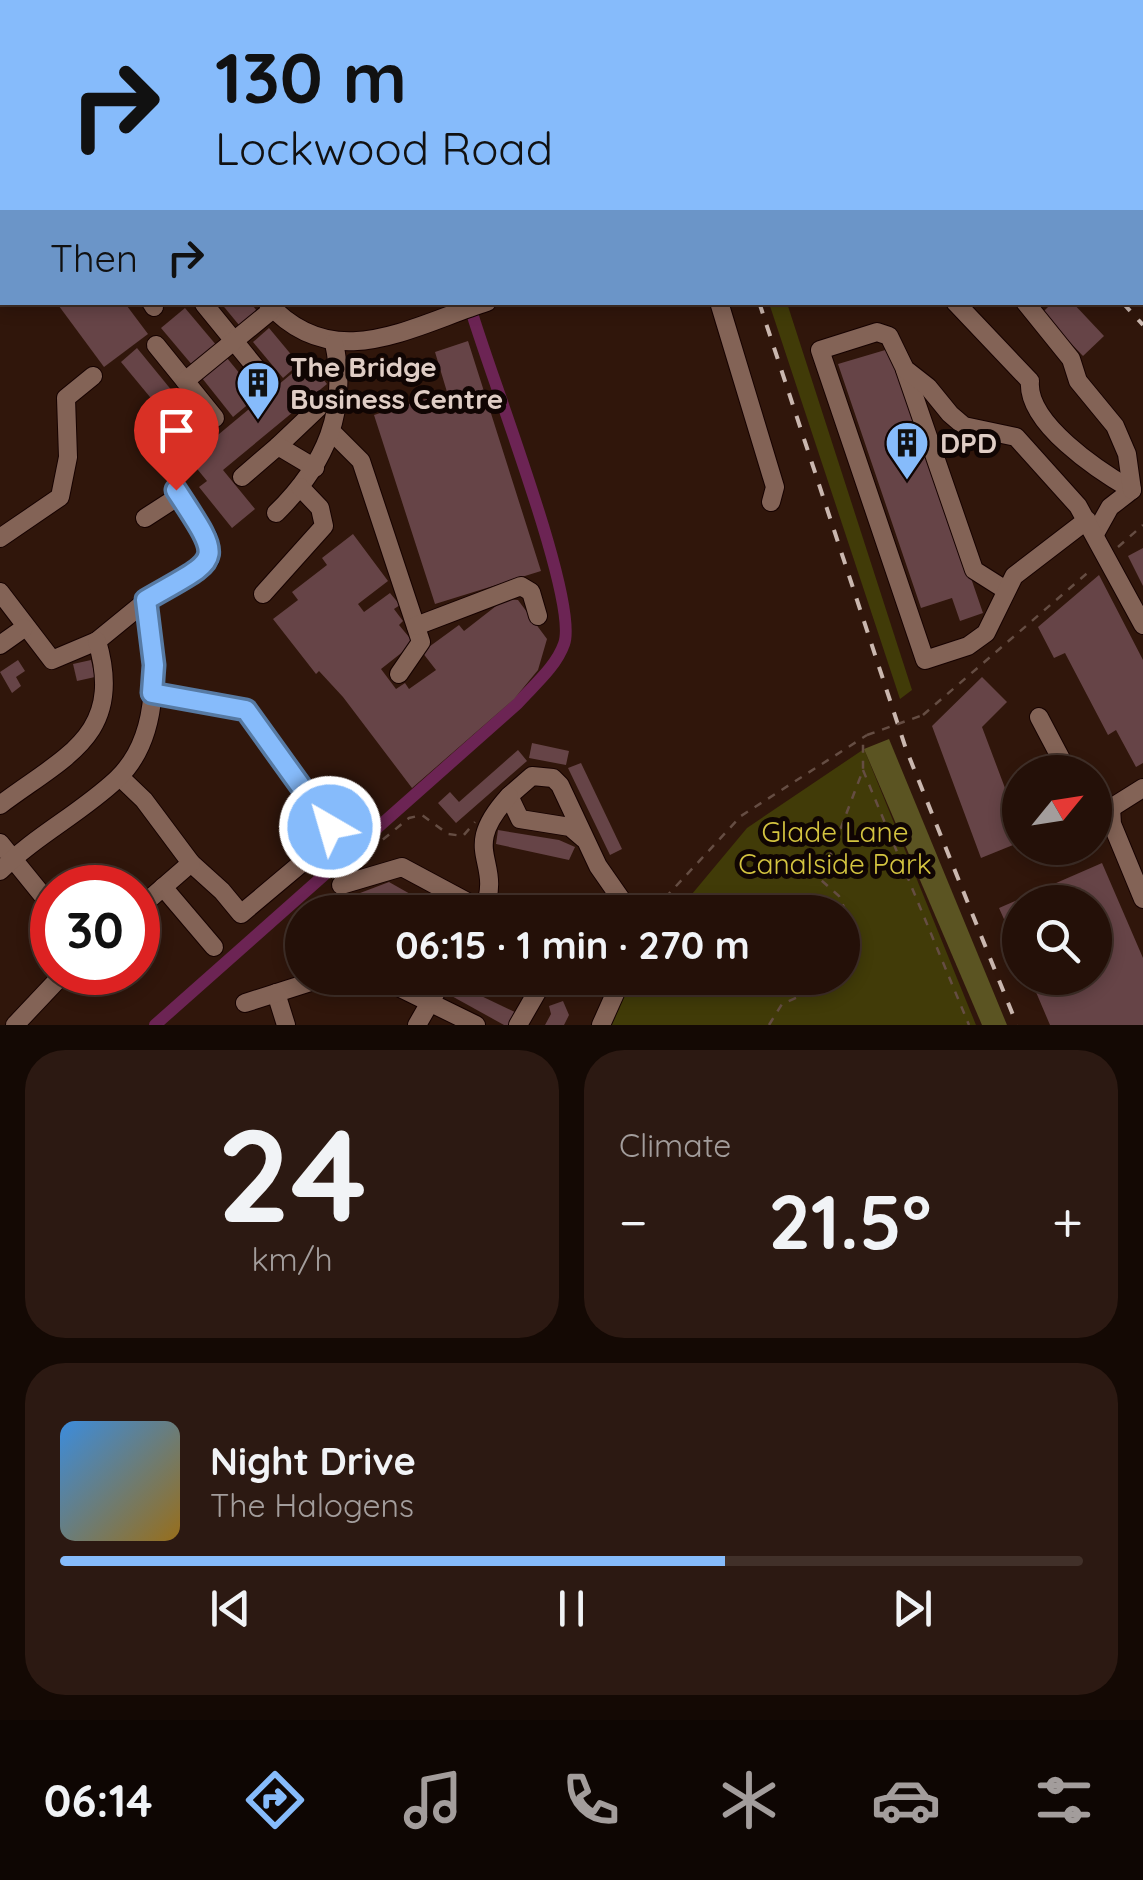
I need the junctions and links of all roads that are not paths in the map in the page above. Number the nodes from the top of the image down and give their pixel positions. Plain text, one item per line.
1 (205, 305) edge
2 (473, 305) edge
3 (720, 305) edge
4 (958, 305) edge
5 (1027, 305) edge
6 (270, 306) edge
7 (445, 311) edge
8 (234, 341) junction
9 (334, 344) junction
10 (156, 345) dead end
11 (905, 370) junction
12 (260, 374) dead end
13 (93, 376) dead end
14 (185, 381) junction
15 (318, 408) dead end
16 (215, 418) dead end
17 (333, 433) junction
18 (278, 446) junction
19 (314, 468) junction
20 (242, 477) dead end
21 (300, 488) junction
22 (1132, 490) junction
23 (771, 502) dead end
24 (276, 513) dead end
25 (145, 518) dead end
26 (1091, 527) junction
27 (0, 538) edge
28 (1004, 589) junction
29 (0, 592) edge
30 (263, 594) dead end
31 (146, 600) junction
32 (538, 616) dead end
33 (1143, 625) edge
34 (416, 626) junction
35 (24, 628) junction
36 (103, 636) junction
37 (0, 645) edge
38 (399, 674) dead end
39 (152, 693) junction
40 (1039, 718) dead end
41 (1059, 755) edge
42 (120, 777) junction
43 (1143, 788) edge
44 (509, 796) junction
45 (1112, 804) edge
46 (0, 805) edge
47 (520, 819) junction
48 (485, 821) junction
49 (1112, 824) edge
50 (584, 840) junction
51 (0, 842) edge
52 (191, 863) junction
53 (6, 864) edge
54 (341, 885) dead end
55 (30, 886) edge
56 (163, 887) junction
57 (160, 890) edge
58 (453, 895) edge
59 (489, 895) edge
60 (619, 895) edge
61 (1143, 899) edge
62 (214, 947) dead end
63 (285, 990) edge
64 (276, 993) junction
65 (43, 995) edge
66 (418, 995) edge
67 (433, 995) edge
68 (536, 995) edge
69 (614, 995) edge
70 (430, 1000) junction
71 (245, 1002) dead end
72 (15, 1025) edge
73 (286, 1025) edge
74 (417, 1025) edge
75 (476, 1025) edge
76 (518, 1025) edge
77 (601, 1025) edge

1 - 8 street
2 - 7 street
3 - 23 street
4 - 22 street
5 - 22 street
6 - 8 street
6 - 9 street
7 - 9 street
8 - 12 street
8 - 14 street
9 - 17 street
10 - 14 street
11 - 26 street
11 - 28 street
11 - 28 street
13 - 27 street
14 - 16 street
15 - 18 street
17 - 19 street
17 - 34 street
18 - 19 street
18 - 20 street
19 - 21 street
21 - 24 street
21 - 30 street
22 - 26 street
25 - 31 street
26 - 28 street
26 - 33 street
29 - 35 street
31 - 36 street
31 - 39 street
32 - 34 street
34 - 38 street
35 - 36 street
35 - 37 street
36 - 46 street
39 - 42 street
39 - 52 street
40 - 41 street
42 - 52 street
42 - 53 street
43 - 45 street
44 - 47 street
44 - 48 street
44 - 50 street
47 - 48 street
47 - 50 street
48 - 59 street
49 - 61 street
50 - 60 street
51 - 53 street
52 - 56 street
53 - 55 street
54 - 58 street
56 - 57 street
56 - 62 street
63 - 64 street
64 - 71 street
64 - 73 street
65 - 72 street
66 - 70 street
67 - 70 street
68 - 76 street
69 - 77 street
70 - 74 street
70 - 75 street

